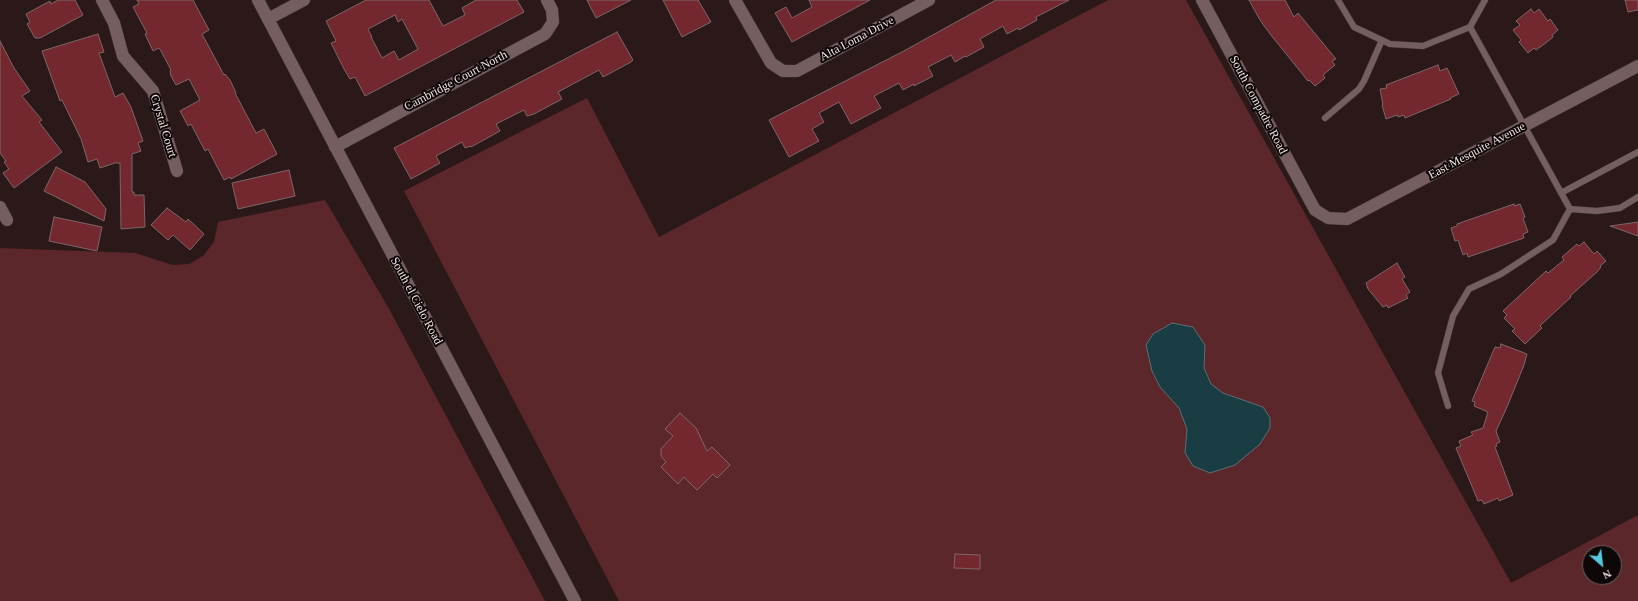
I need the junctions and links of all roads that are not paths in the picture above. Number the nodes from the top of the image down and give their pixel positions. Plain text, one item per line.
1 (102, 0) edge
2 (258, 0) edge
3 (304, 0) edge
4 (547, 0) edge
5 (736, 0) edge
6 (929, 0) edge
7 (1202, 0) edge
8 (1338, 0) edge
9 (1485, 0) edge
10 (268, 19) junction
11 (1470, 27) junction
12 (1382, 40) junction
13 (1638, 66) edge
14 (1325, 118) dead end
15 (1525, 126) junction
16 (335, 147) junction
17 (1638, 152) edge
18 (177, 171) dead end
19 (1561, 193) junction
20 (1638, 198) edge
21 (0, 208) edge
22 (1315, 210) joint
23 (1570, 210) junction
24 (7, 220) dead end
25 (1448, 406) dead end
26 (575, 601) edge

1 - 18 street, Crystal Court
2 - 10 street, South el Cielo Road
3 - 10 street
4 - 16 street, Cambridge Court North
5 - 6 street, Alta Loma Drive
7 - 22 street, South Compadre Road
8 - 12 lane
9 - 11 lane
10 - 16 street, South el Cielo Road
11 - 12 lane
11 - 15 lane
12 - 14 lane
13 - 15 street, East Mesquite Avenue
15 - 19 lane
15 - 22 street, East Mesquite Avenue
16 - 26 street, South el Cielo Road
17 - 19 lane
19 - 23 lane
20 - 23 lane
21 - 24 street
23 - 25 lane

